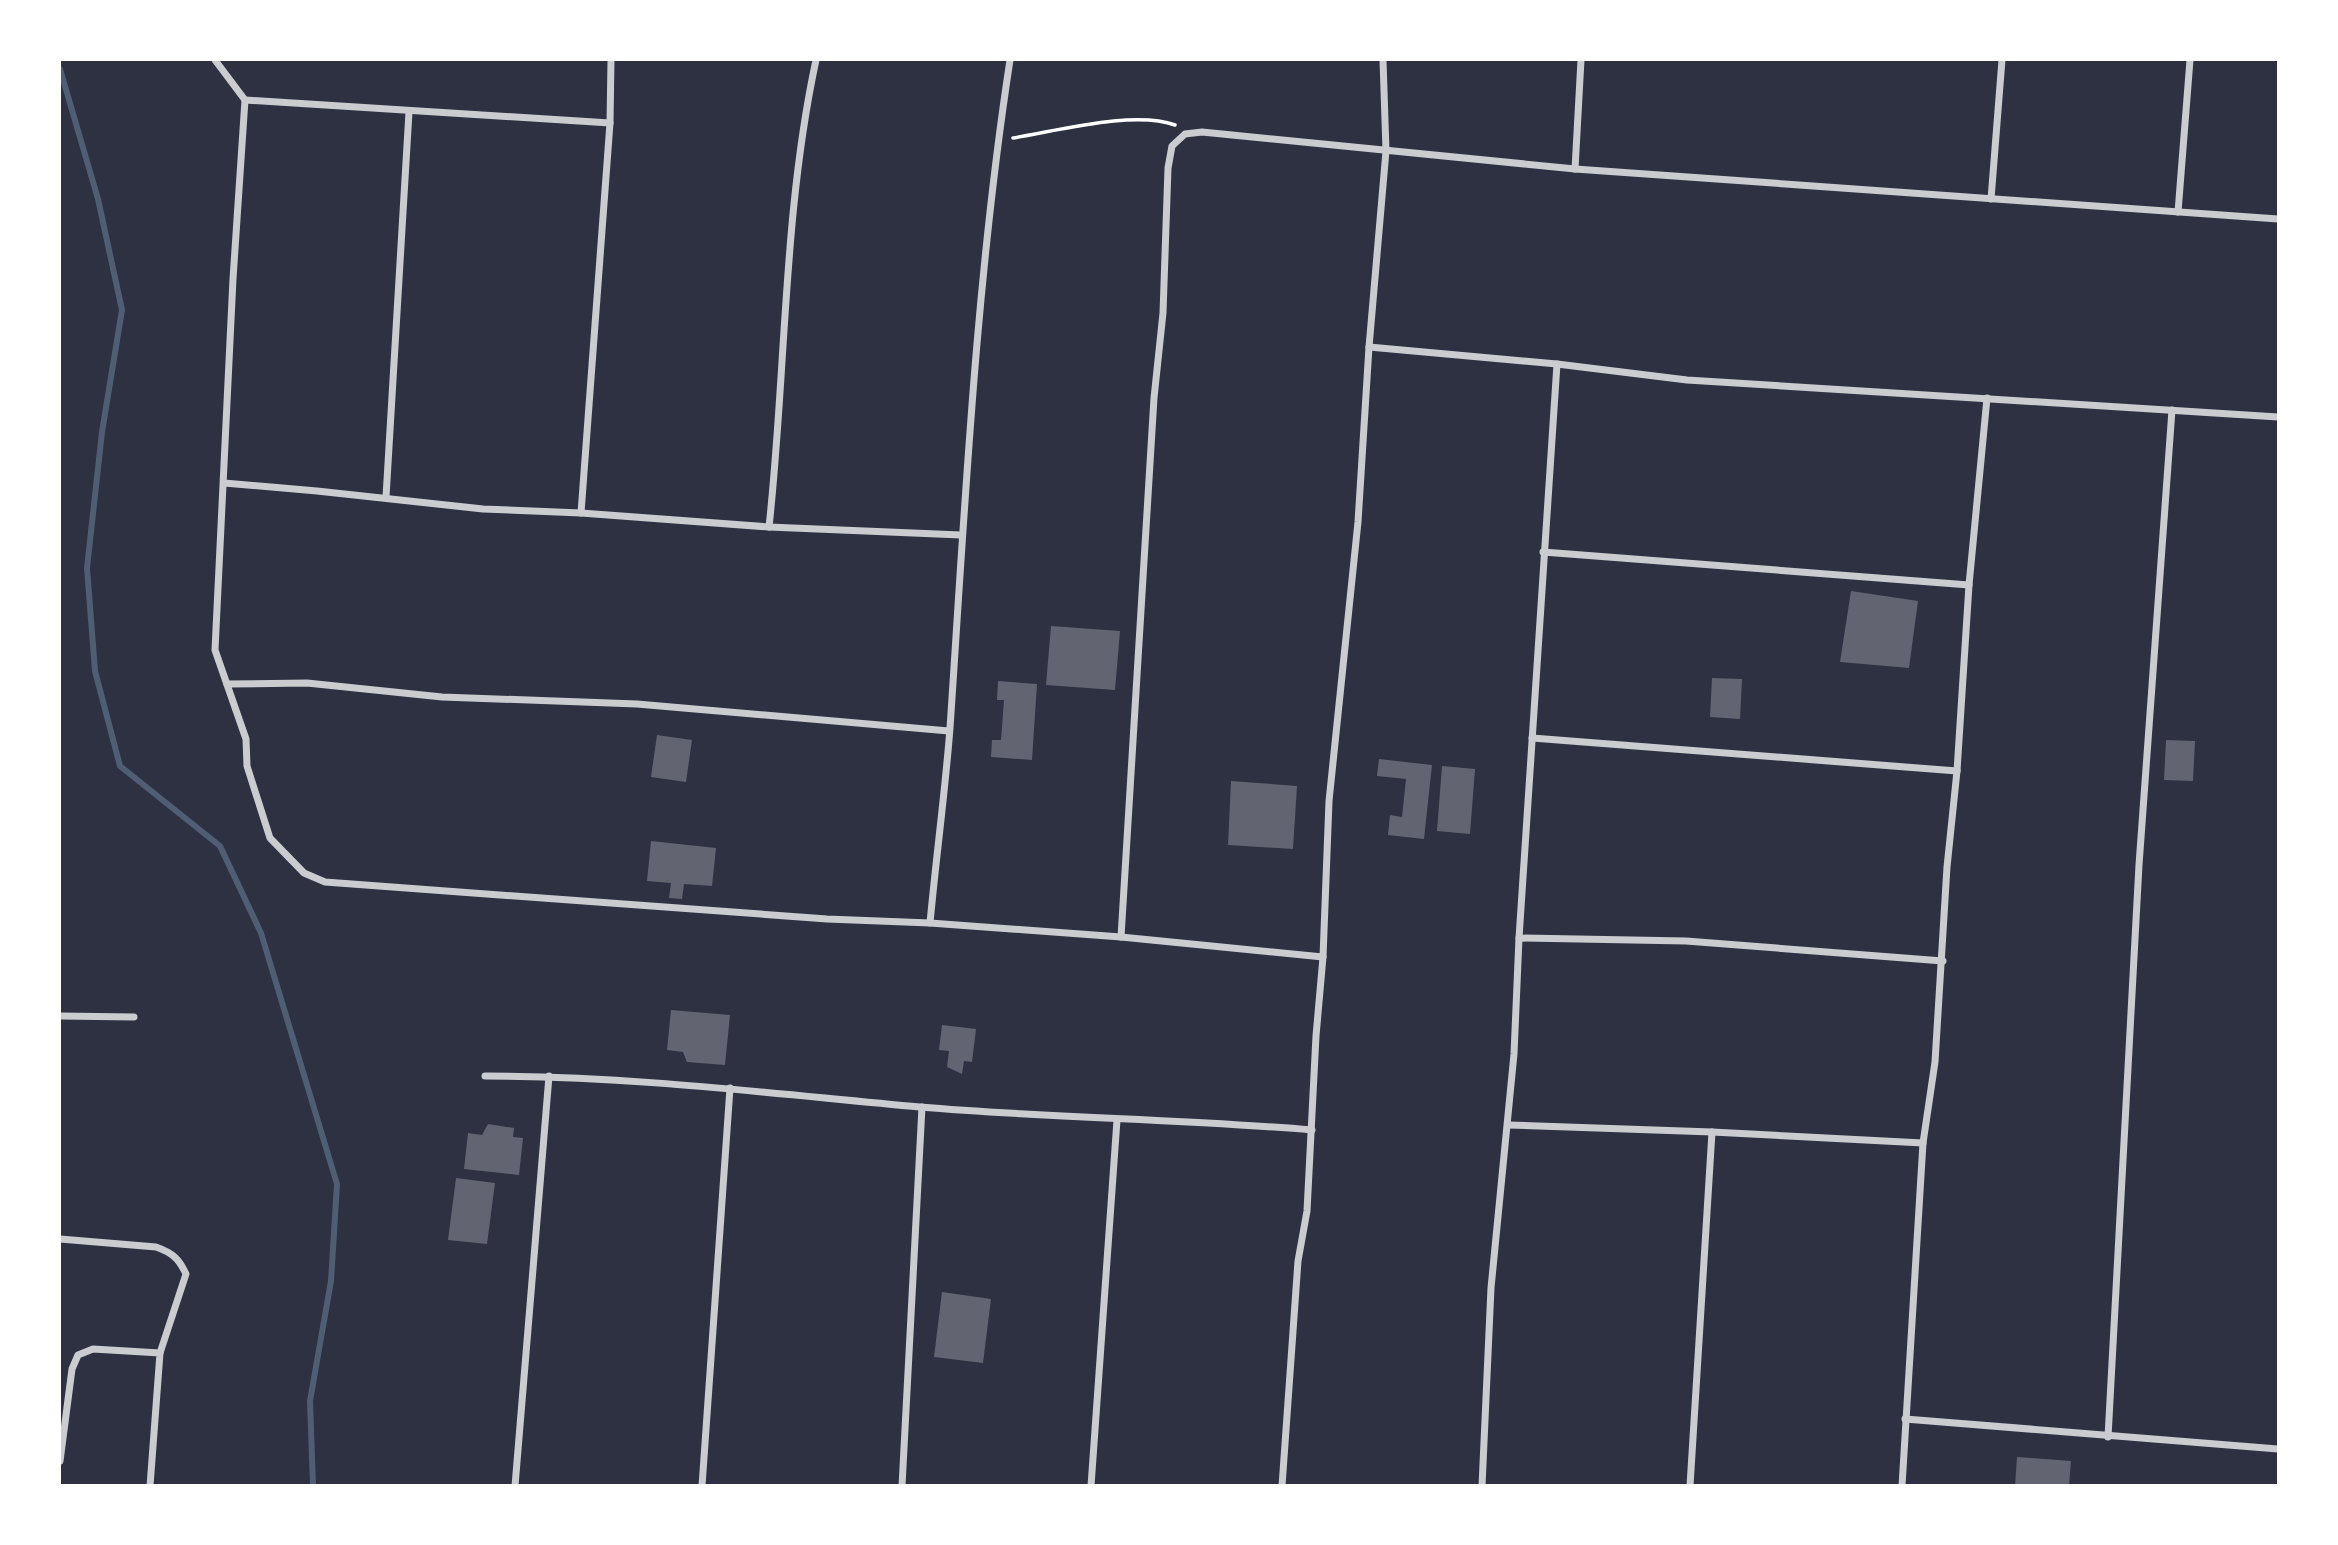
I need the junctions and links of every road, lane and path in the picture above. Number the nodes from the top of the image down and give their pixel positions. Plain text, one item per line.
1 (215, 60) edge
2 (611, 60) edge
3 (816, 60) edge
4 (1010, 60) edge
5 (1382, 60) edge
6 (1581, 60) edge
7 (2002, 60) edge
8 (2190, 60) edge
9 (245, 100) junction
10 (409, 112) junction
11 (610, 123) junction
12 (1185, 134) junction
13 (998, 141) junction
14 (1385, 151) junction
15 (1575, 169) junction
16 (1992, 199) junction
17 (2178, 212) junction
18 (2278, 219) edge
19 (1369, 347) junction
20 (1557, 364) junction
21 (1987, 398) junction
22 (2172, 410) junction
23 (2278, 417) edge
24 (224, 483) junction
25 (386, 498) junction
26 (580, 513) junction
27 (769, 527) junction
28 (961, 535) junction
29 (1544, 552) junction
30 (1969, 585) junction
31 (227, 684) junction
32 (949, 731) junction
33 (1532, 738) junction
34 (1957, 771) junction
35 (930, 923) junction
36 (1121, 937) junction
37 (1519, 938) junction
38 (1323, 957) junction
39 (1942, 961) junction
40 (60, 1016) edge
41 (134, 1017) dead end
42 (485, 1076) dead end
43 (549, 1076) junction
44 (730, 1088) junction
45 (922, 1107) junction
46 (1117, 1120) junction
47 (1508, 1125) junction
48 (1312, 1130) junction
49 (1712, 1132) junction
50 (1923, 1143) junction
51 (60, 1239) edge
52 (160, 1353) junction
53 (1905, 1419) junction
54 (2108, 1437) junction
55 (2278, 1449) edge
56 (60, 1461) edge
57 (150, 1486) edge
58 (515, 1486) edge
59 (702, 1486) edge
60 (902, 1486) edge
61 (1091, 1486) edge
62 (1282, 1486) edge
63 (1482, 1486) edge
64 (1690, 1486) edge
65 (1902, 1486) edge

1 - 9 street
2 - 11 street
3 - 27 street
4 - 13 street
5 - 14 street
6 - 15 street
7 - 16 street
8 - 17 street
9 - 10 street
9 - 24 street
10 - 11 street
10 - 25 street
11 - 26 street
12 - 13 path
12 - 14 street
12 - 36 street
13 - 28 street
14 - 15 street
14 - 19 street
15 - 16 street
16 - 17 street
17 - 18 street
19 - 20 street
19 - 38 street
20 - 21 street
20 - 29 street
21 - 22 street
21 - 30 street
22 - 23 street
22 - 54 street
24 - 25 street
24 - 31 street
25 - 26 street
26 - 27 street
27 - 28 street
28 - 32 street
29 - 30 street
29 - 33 street
30 - 34 street
31 - 32 street
31 - 35 street
32 - 35 street
33 - 34 street
33 - 37 street
34 - 39 street
35 - 36 street
36 - 38 street
37 - 39 street
37 - 47 street
38 - 48 street
39 - 50 street
40 - 41 street
42 - 43 street
43 - 44 street
43 - 58 street
44 - 45 street
44 - 59 street
45 - 46 street
45 - 60 street
46 - 48 street
46 - 61 street
47 - 49 street
47 - 63 street
48 - 62 street
49 - 50 street
49 - 64 street
50 - 53 street
51 - 52 street
52 - 56 street
52 - 57 street
53 - 54 street
53 - 65 street
54 - 55 street

